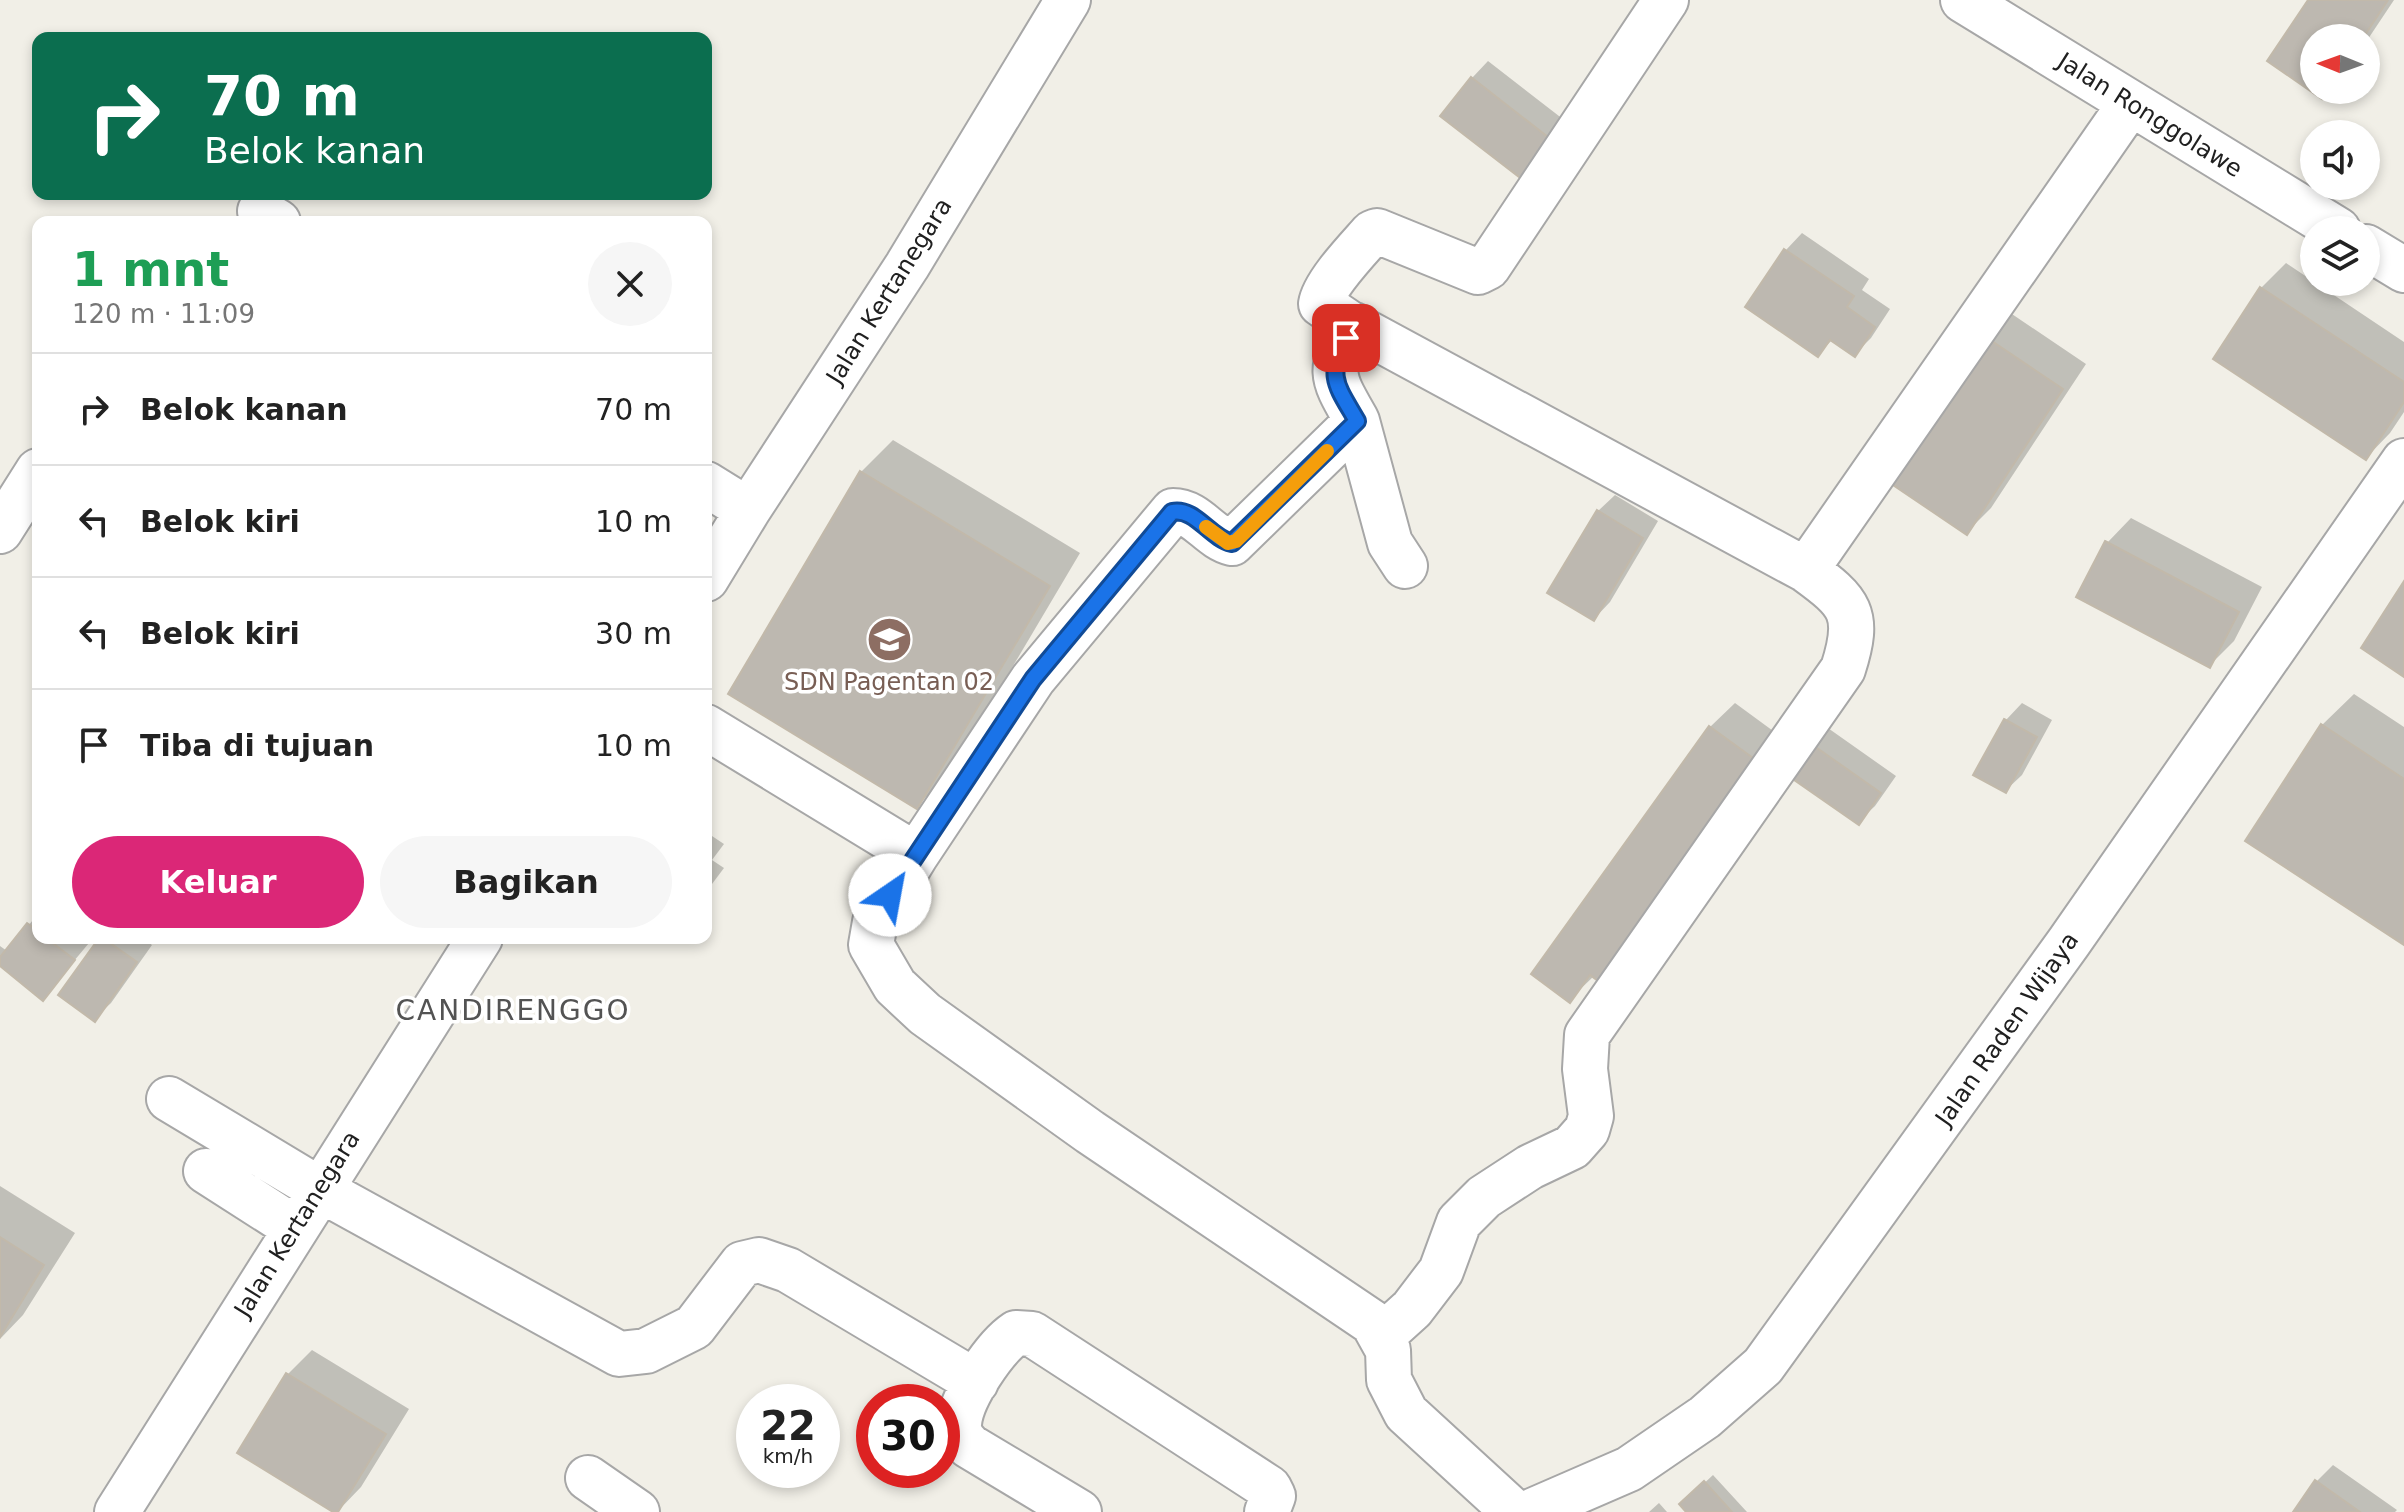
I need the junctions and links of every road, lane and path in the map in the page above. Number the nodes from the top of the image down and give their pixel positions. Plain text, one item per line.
1 (1068, 0) edge
2 (1666, 0) edge
3 (1963, 0) edge
4 (2130, 104) junction
5 (2315, 216) edge
6 (2380, 255) edge
7 (2404, 270) edge
8 (1354, 325) junction
9 (1357, 421) junction
10 (2404, 461) edge
11 (32, 480) edge
12 (712, 488) edge
13 (748, 510) junction
14 (0, 531) edge
15 (1405, 566) dead end
16 (712, 569) edge
17 (1806, 570) junction
18 (712, 731) edge
19 (916, 855) junction
20 (476, 944) edge
21 (169, 1099) dead end
22 (206, 1171) dead end
23 (319, 1189) junction
24 (295, 1228) junction
25 (1381, 1337) junction
26 (976, 1382) junction
27 (588, 1478) dead end
28 (117, 1512) edge
29 (637, 1512) edge
30 (1079, 1512) edge
31 (1267, 1512) edge
32 (1514, 1512) edge
33 (1530, 1512) edge

1 - 13 street, Jalan Kertanegara
2 - 8 street
3 - 4 street, Jalan Ronggolawe
4 - 5 street, Jalan Ronggolawe
4 - 17 street
6 - 7 street
8 - 9 street
8 - 17 street
9 - 15 street
9 - 19 street
10 - 33 street, Jalan Raden Wijaya
11 - 14 street
12 - 13 street
13 - 16 street, Jalan Kertanegara
17 - 25 street
18 - 19 street
19 - 25 street
20 - 23 street, Jalan Kertanegara
21 - 23 street
22 - 24 street
23 - 24 street, Jalan Kertanegara
23 - 26 street
24 - 28 street, Jalan Kertanegara
25 - 32 street
26 - 30 street
26 - 31 street
27 - 29 street

